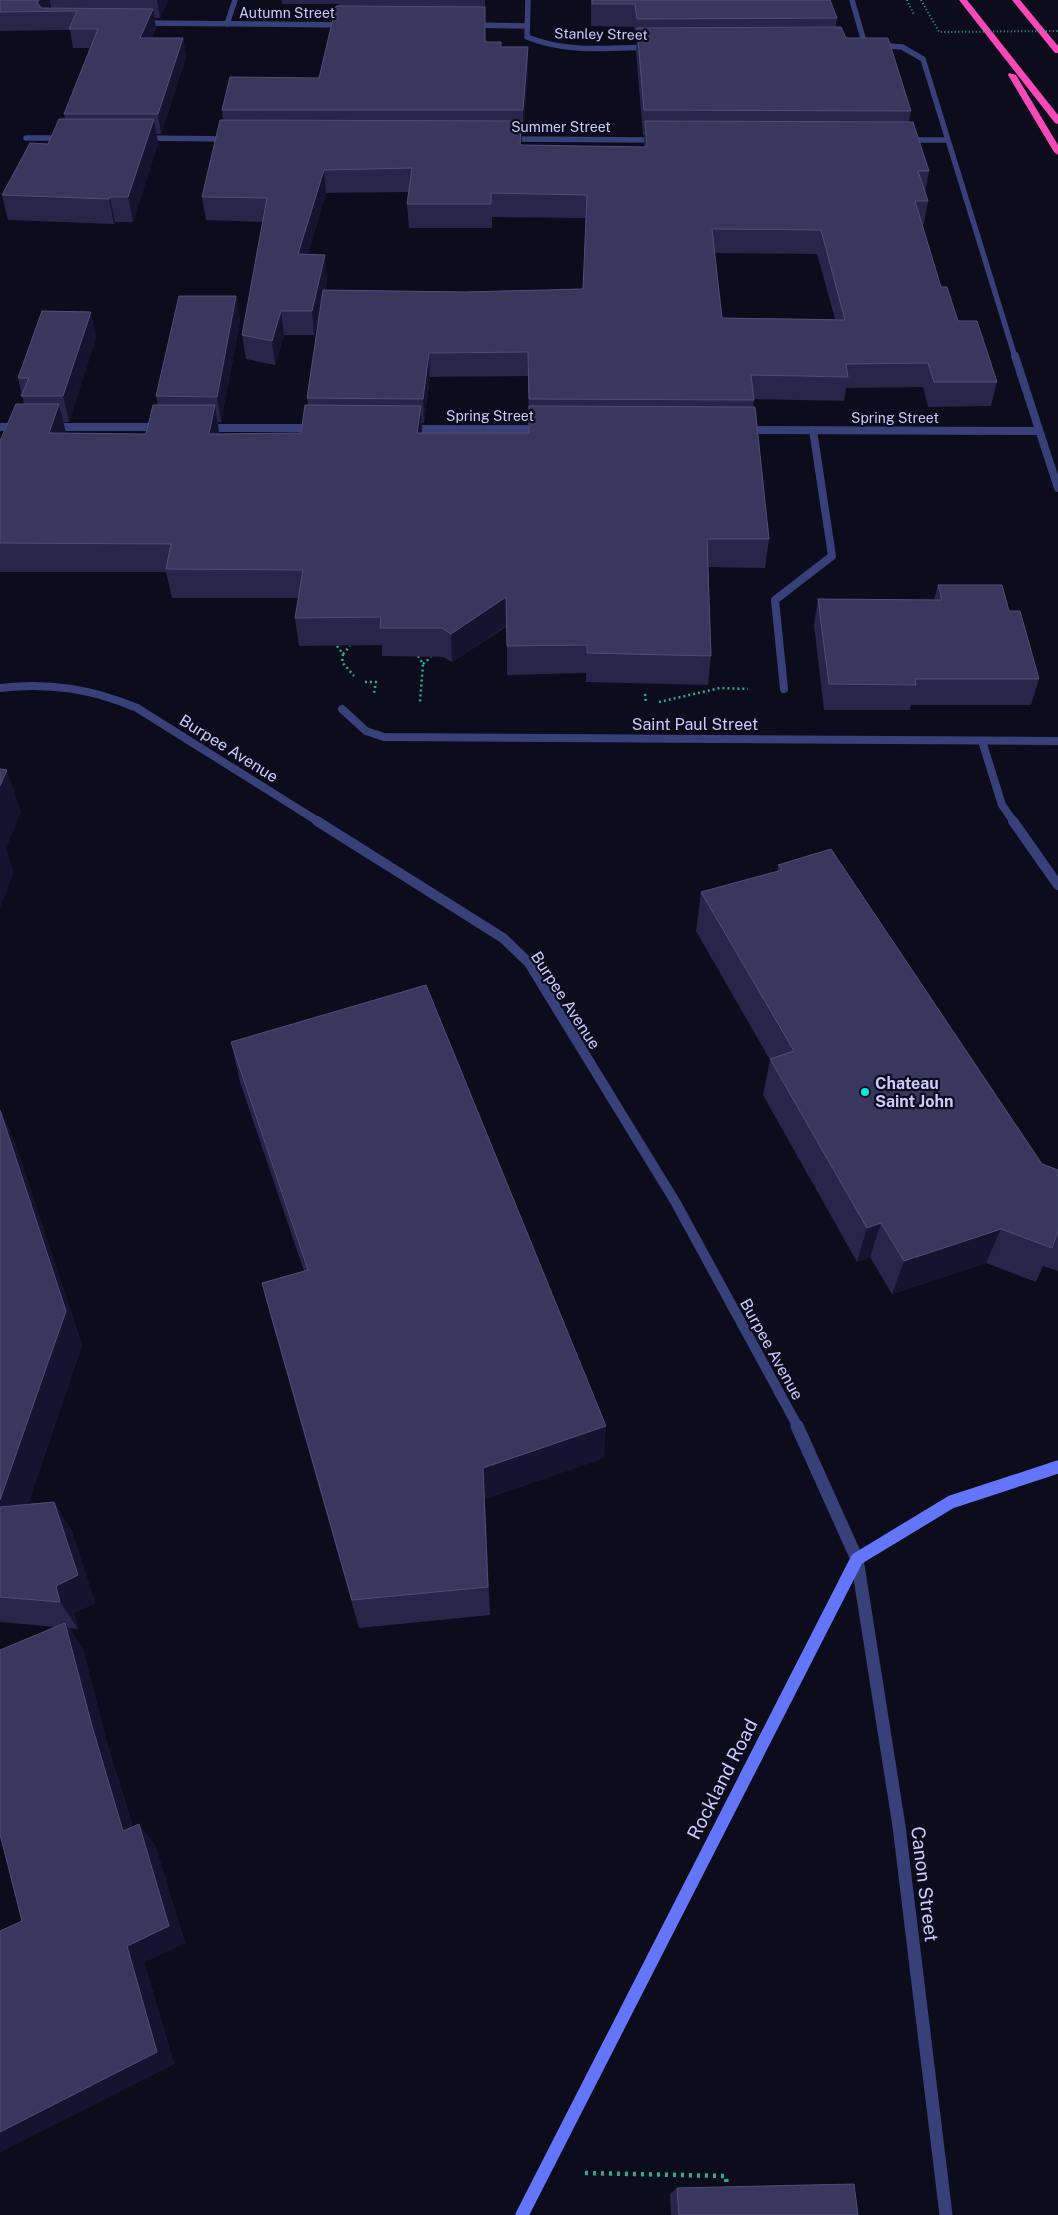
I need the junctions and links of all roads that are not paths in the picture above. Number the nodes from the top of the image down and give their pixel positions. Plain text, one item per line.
1 (234, 0) edge
2 (528, 0) edge
3 (852, 0) edge
4 (963, 0) edge
5 (1016, 0) edge
6 (978, 21) junction
7 (138, 23) edge
8 (228, 24) junction
9 (357, 25) edge
10 (467, 26) edge
11 (527, 26) junction
12 (855, 45) edge
13 (865, 45) junction
14 (656, 46) edge
15 (1058, 50) edge
16 (1058, 120) edge
17 (26, 138) dead end
18 (75, 138) edge
19 (134, 138) edge
20 (234, 139) edge
21 (501, 139) edge
22 (669, 140) edge
23 (897, 140) edge
24 (947, 140) junction
25 (1058, 152) edge
26 (2, 427) dead end
27 (32, 427) edge
28 (42, 427) edge
29 (170, 428) edge
30 (200, 428) edge
31 (319, 428) edge
32 (398, 428) edge
33 (546, 429) edge
34 (734, 430) edge
35 (813, 430) junction
36 (1038, 431) junction
37 (1058, 488) edge
38 (0, 688) edge
39 (784, 689) road end
40 (342, 709) dead end
41 (982, 741) junction
42 (1058, 741) edge
43 (1058, 885) edge
44 (1058, 1467) edge
45 (857, 1559) junction
46 (522, 2215) edge
47 (946, 2215) edge

1 - 8 street
2 - 11 street
3 - 13 street
4 - 6 highway
5 - 15 highway
6 - 16 highway
6 - 25 highway
7 - 8 street, Autumn Street
8 - 9 street, Autumn Street
10 - 11 street
11 - 14 street, Stanley Street
12 - 13 street
13 - 24 street
17 - 18 street
19 - 20 street
21 - 22 street, Summer Street
23 - 24 street
24 - 36 street
26 - 27 street
28 - 29 street
30 - 31 street
32 - 33 street, Spring Street
34 - 35 street, Spring Street
35 - 36 street, Spring Street
35 - 39 street
36 - 37 street
38 - 45 street, Burpee Avenue
40 - 41 street, Saint Paul Street
41 - 42 street, Saint Paul Street
41 - 43 street
44 - 45 street
45 - 46 street, Rockland Road
45 - 47 street, Canon Street

